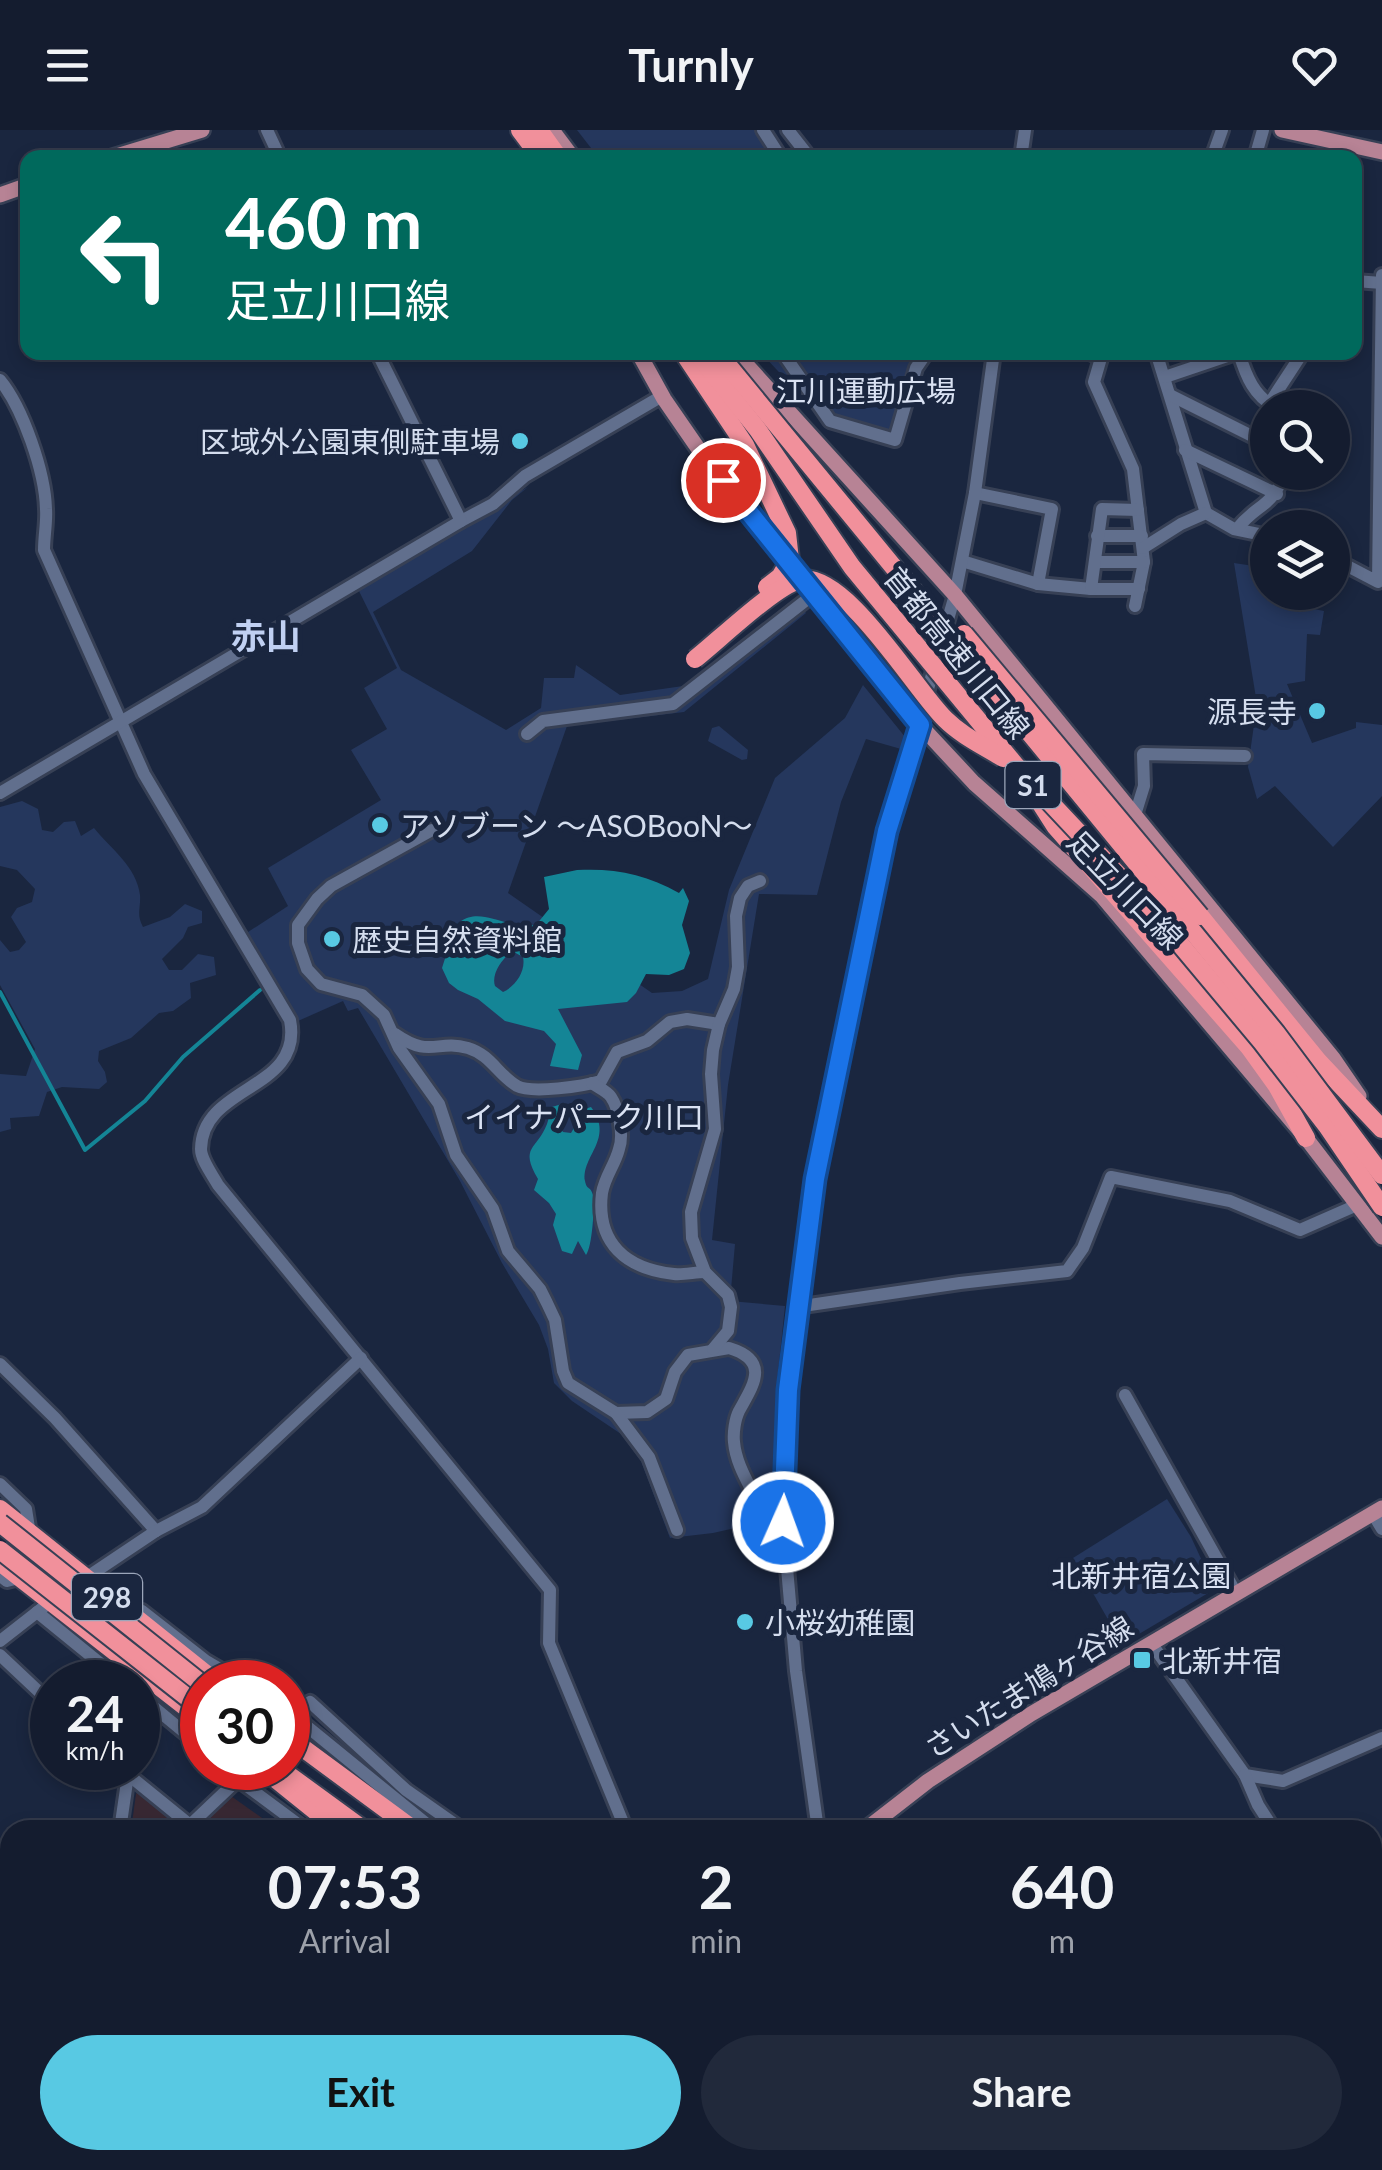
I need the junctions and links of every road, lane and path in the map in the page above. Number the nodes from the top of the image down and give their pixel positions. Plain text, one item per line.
1 (202, 130) edge
2 (788, 130) edge
3 (1282, 130) edge
4 (136, 150) edge
5 (804, 150) edge
6 (1382, 152) edge
7 (1382, 274) edge
8 (1382, 284) edge
9 (381, 360) edge
10 (642, 360) edge
11 (687, 360) edge
12 (702, 360) edge
13 (724, 360) edge
14 (741, 360) edge
15 (787, 360) edge
16 (922, 360) edge
17 (993, 360) edge
18 (1100, 360) edge
19 (1159, 360) edge
20 (1217, 360) edge
21 (1242, 360) edge
22 (1299, 360) edge
23 (1165, 377) junction
24 (0, 380) edge
25 (1255, 390) edge
26 (1282, 390) edge
27 (1170, 395) junction
28 (662, 396) junction
29 (1250, 435) edge
30 (1186, 450) junction
31 (806, 460) junction
32 (1277, 490) edge
33 (975, 493) junction
34 (1276, 494) junction
35 (1138, 510) junction
36 (1206, 514) junction
37 (1381, 517) edge
38 (461, 521) junction
39 (1237, 529) junction
40 (1250, 532) edge
41 (1097, 536) junction
42 (1143, 549) junction
43 (962, 560) junction
44 (1094, 562) junction
45 (1350, 567) edge
46 (1038, 584) junction
47 (1091, 589) junction
48 (1139, 589) junction
49 (814, 594) junction
50 (954, 595) junction
51 (1135, 606) dead end
52 (122, 722) junction
53 (920, 725) junction
54 (526, 734) dead end
55 (1244, 756) dead end
56 (1016, 766) junction
57 (0, 792) edge
58 (1135, 815) junction
59 (432, 830) dead end
60 (760, 881) dead end
61 (719, 1024) junction
62 (393, 1032) junction
63 (592, 1084) junction
64 (1382, 1129) edge
65 (1306, 1138) junction
66 (1382, 1174) edge
67 (1357, 1204) junction
68 (1382, 1207) edge
69 (1382, 1237) edge
70 (705, 1272) junction
71 (796, 1307) junction
72 (713, 1349) junction
73 (361, 1358) junction
74 (0, 1364) edge
75 (1124, 1394) dead end
76 (616, 1414) junction
77 (0, 1484) edge
78 (757, 1501) dead end
79 (0, 1509) edge
80 (1378, 1510) edge
81 (0, 1523) edge
82 (1382, 1529) edge
83 (677, 1530) dead end
84 (156, 1531) junction
85 (30, 1534) junction
86 (0, 1550) edge
87 (0, 1562) edge
88 (10, 1577) edge
89 (84, 1579) junction
90 (1236, 1592) junction
91 (43, 1607) junction
92 (124, 1610) junction
93 (0, 1641) edge
94 (1151, 1642) junction
95 (0, 1655) edge
96 (100, 1660) edge
97 (188, 1660) edge
98 (205, 1660) edge
99 (180, 1666) edge
100 (30, 1683) edge
101 (180, 1694) edge
102 (180, 1700) edge
103 (310, 1702) edge
104 (160, 1712) edge
105 (180, 1729) edge
106 (310, 1731) edge
107 (1382, 1738) edge
108 (310, 1753) edge
109 (310, 1766) edge
110 (1245, 1775) junction
111 (123, 1790) edge
112 (147, 1790) edge
113 (229, 1790) edge
114 (260, 1790) edge
115 (290, 1790) edge
116 (293, 1790) edge
117 (310, 1790) edge
118 (121, 1820) edge
119 (184, 1820) edge
120 (196, 1820) edge
121 (295, 1820) edge
122 (327, 1820) edge
123 (334, 1820) edge
124 (350, 1820) edge
125 (382, 1820) edge
126 (400, 1820) edge
127 (422, 1820) edge
128 (448, 1820) edge
129 (622, 1820) edge
130 (817, 1820) edge
131 (879, 1820) edge
132 (1268, 1820) edge

1 - 4 main road
2 - 5 street
3 - 6 main road
7 - 8 street
8 - 37 street
9 - 38 street
10 - 28 main road, 足立川口線
11 - 56 highway, bridge
12 - 56 highway, 首都高速川口線 / S1, bridge
13 - 31 highway, 首都高速川口線 / S1, bridge
14 - 50 main road, 足立川口線
15 - 16 street
17 - 33 street
18 - 35 street
19 - 23 street
20 - 23 street
21 - 25 street
22 - 26 street
23 - 27 street
24 - 52 street
27 - 29 street
27 - 30 street
28 - 38 street
28 - 49 main road, 足立川口線
30 - 34 street
30 - 36 street
31 - 64 highway, bridge
31 - 66 highway, 首都高速川口線 / S1, bridge
32 - 34 street
33 - 43 street
33 - 46 street
34 - 39 street
35 - 41 street
35 - 42 street
36 - 39 street
36 - 42 street
37 - 45 street
38 - 52 street
39 - 40 street
41 - 42 street
41 - 44 street
42 - 44 street
42 - 48 street
43 - 46 street
43 - 50 street
44 - 47 street
46 - 47 street
47 - 48 street
48 - 51 street
49 - 53 main road, 足立川口線
49 - 54 street
50 - 53 street
50 - 58 main road, 足立川口線
52 - 57 street
52 - 73 street
53 - 65 main road, 足立川口線
53 - 71 street
55 - 58 street
56 - 65 highway, bridge
56 - 68 highway, 首都高速川口線 / S1, bridge
58 - 64 main road, 足立川口線
59 - 62 street
60 - 61 street
61 - 63 street
61 - 70 street
62 - 63 street
62 - 76 street
63 - 70 street
65 - 67 main road, 足立川口線
67 - 69 main road, 足立川口線
67 - 71 street
70 - 72 street
71 - 130 street
72 - 76 street
72 - 78 street
73 - 84 street
73 - 129 street
74 - 84 street
75 - 90 street
76 - 83 street
77 - 85 street
79 - 85 highway, 298
80 - 82 street
80 - 90 main road, さいたま鳩ヶ谷線
81 - 99 highway, bridge
84 - 89 street
85 - 89 highway, 298
86 - 101 highway, bridge
87 - 88 highway, 298
88 - 91 highway, 298
89 - 91 street
89 - 92 highway, 298
90 - 94 main road, さいたま鳩ヶ谷線
91 - 93 street
91 - 96 street
91 - 102 highway, 298
92 - 97 highway, 298
92 - 98 street
94 - 110 street
94 - 131 main road, さいたま鳩ヶ谷線
95 - 100 street
103 - 128 street
104 - 105 street
106 - 127 street
107 - 110 street
108 - 126 highway
109 - 125 highway
110 - 132 street
111 - 118 street
112 - 119 street
113 - 120 street
114 - 121 street
115 - 122 highway
116 - 123 highway
117 - 124 highway

